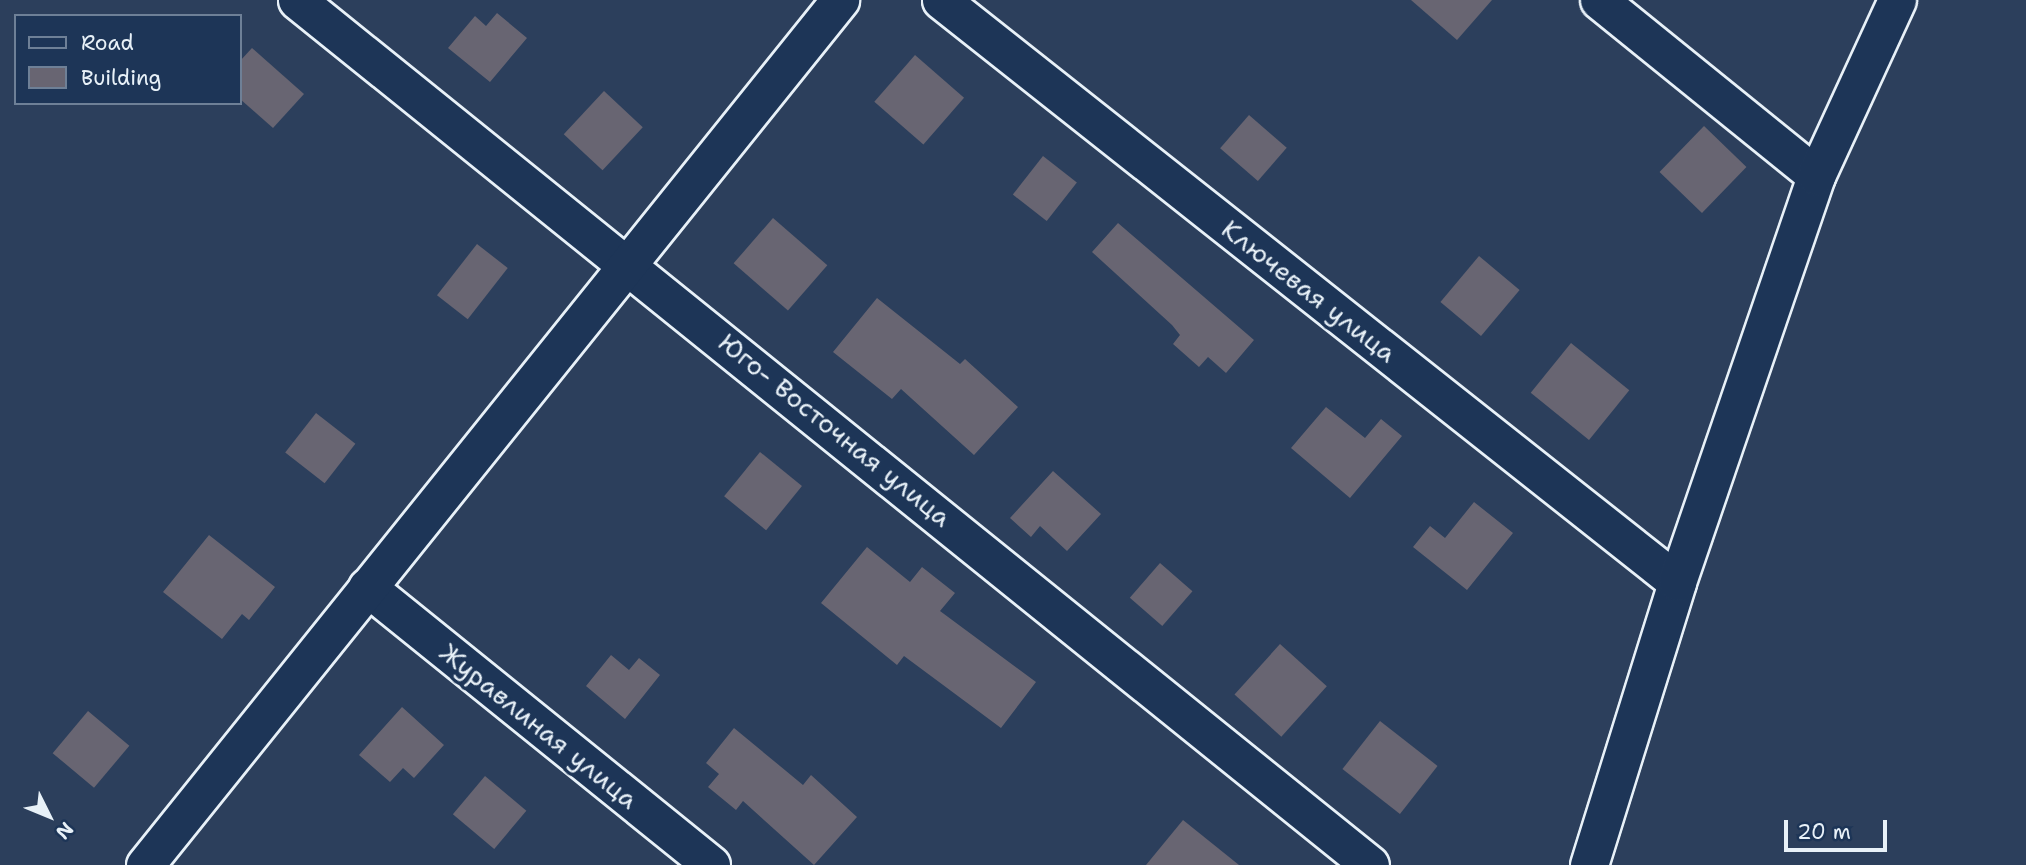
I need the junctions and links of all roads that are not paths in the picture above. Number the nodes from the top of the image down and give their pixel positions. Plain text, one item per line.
1 (297, 0) edge
2 (840, 0) edge
3 (941, 0) edge
4 (1599, 0) edge
5 (1897, 0) edge
6 (1816, 176) junction
7 (631, 265) junction
8 (1677, 582) junction
9 (367, 587) junction
10 (145, 865) edge
11 (711, 865) edge
12 (1370, 865) edge
13 (1589, 865) edge

1 - 7 street, Юго- Восточная улица
2 - 7 street
3 - 8 street, Ключевая улица
4 - 6 street
5 - 6 street
6 - 8 street
7 - 9 street
7 - 12 street, Юго- Восточная улица
8 - 13 street
9 - 10 street
9 - 11 street, Журавлиная улица

